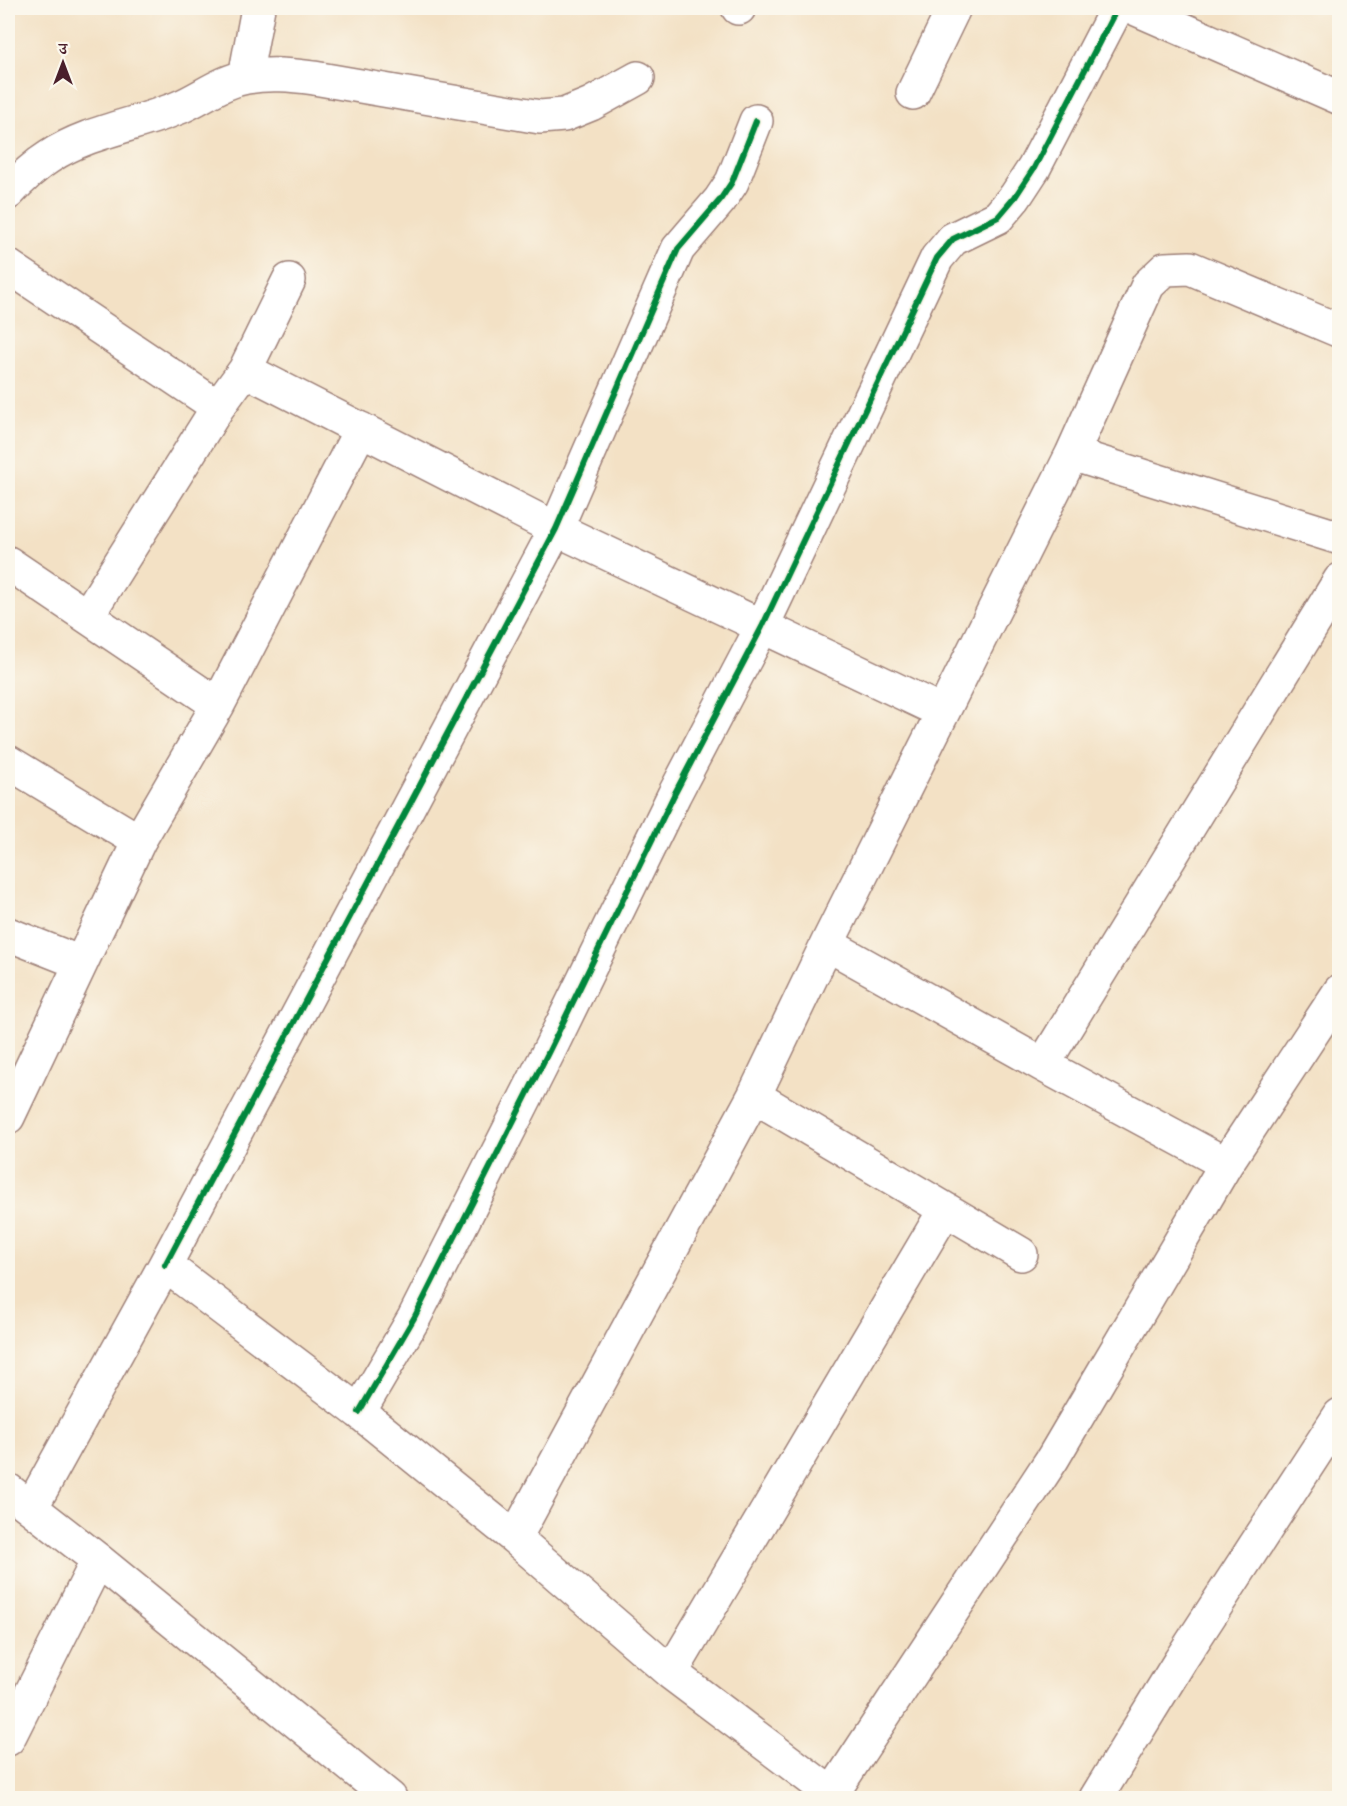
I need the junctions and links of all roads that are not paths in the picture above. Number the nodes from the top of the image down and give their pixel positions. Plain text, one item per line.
1 (258, 8) edge
2 (954, 8) edge
3 (1117, 8) edge
4 (1134, 8) edge
5 (244, 77) junction
6 (639, 78) dead end
7 (913, 93) dead end
8 (1340, 98) edge
9 (756, 121) dead end
10 (8, 193) edge
11 (8, 266) edge
12 (289, 280) dead end
13 (1340, 331) edge
14 (244, 370) junction
15 (218, 407) junction
16 (361, 429) junction
17 (1072, 454) junction
18 (556, 529) junction
19 (1340, 538) edge
20 (8, 563) edge
21 (1340, 580) edge
22 (87, 616) junction
23 (762, 627) junction
24 (218, 705) junction
25 (943, 712) junction
26 (8, 762) edge
27 (139, 841) junction
28 (8, 934) edge
29 (827, 944) junction
30 (81, 963) junction
31 (1336, 1004) edge
32 (1043, 1065) junction
33 (754, 1096) junction
34 (8, 1117) edge
35 (1226, 1164) junction
36 (945, 1210) junction
37 (1021, 1254) dead end
38 (165, 1265) junction
39 (359, 1412) junction
40 (1340, 1415) edge
41 (19, 1499) edge
42 (515, 1538) junction
43 (98, 1560) junction
44 (671, 1673) junction
45 (8, 1739) edge
46 (835, 1796) edge
47 (390, 1798) edge
48 (1096, 1798) edge

1 - 5 street
2 - 7 street
3 - 23 street
4 - 8 street
5 - 6 street
5 - 10 street
9 - 18 street
11 - 15 street
12 - 14 street
13 - 17 street
14 - 15 street
14 - 16 street
15 - 22 street
16 - 18 street
16 - 24 street
17 - 19 street
17 - 25 street
18 - 23 street
18 - 38 street
20 - 22 street
21 - 32 street
22 - 24 street
23 - 25 street
23 - 39 street
24 - 27 street
25 - 29 street
26 - 27 street
27 - 30 street
28 - 30 street
29 - 32 street
29 - 33 street
30 - 34 street
31 - 35 street
32 - 35 street
33 - 36 street
33 - 42 street
35 - 46 street
36 - 37 street
36 - 44 street
38 - 39 street
38 - 41 street
39 - 42 street
40 - 48 street
41 - 43 street
42 - 44 street
43 - 45 street
43 - 47 street
44 - 46 street

